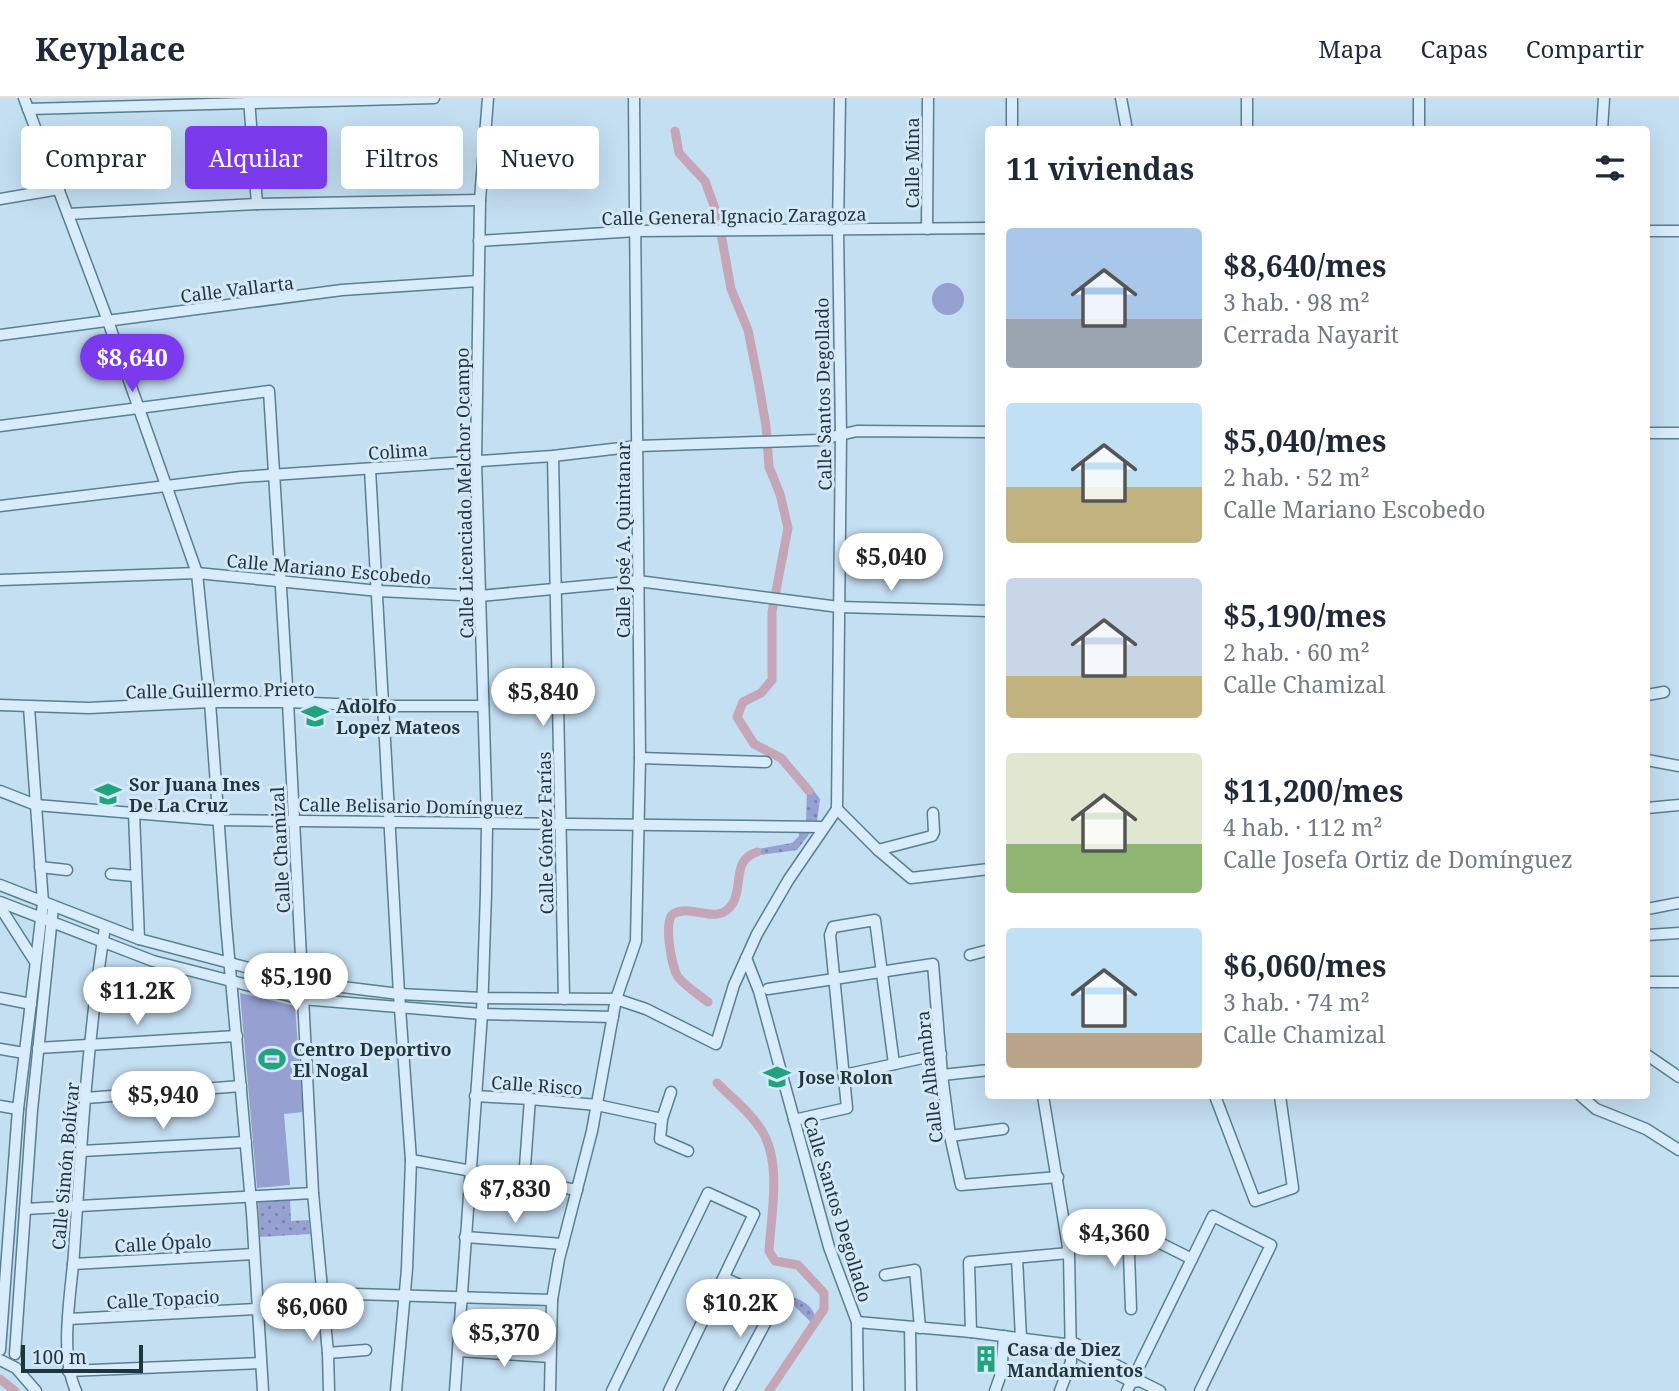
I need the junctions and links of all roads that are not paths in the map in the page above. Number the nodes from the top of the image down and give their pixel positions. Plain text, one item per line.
1 (24, 98) edge
2 (434, 98) edge
3 (488, 98) edge
4 (634, 98) edge
5 (841, 98) edge
6 (929, 98) edge
7 (1012, 98) edge
8 (1121, 98) edge
9 (1247, 98) edge
10 (1419, 98) edge
11 (1604, 98) edge
12 (249, 100) edge
13 (29, 109) junction
14 (35, 126) edge
15 (1012, 126) edge
16 (1126, 126) edge
17 (1247, 126) edge
18 (1419, 126) edge
19 (1602, 126) edge
20 (59, 189) joint
21 (0, 199) edge
22 (481, 200) junction
23 (257, 204) junction
24 (68, 214) junction
25 (985, 228) edge
26 (838, 229) junction
27 (928, 229) junction
28 (1650, 231) edge
29 (636, 232) junction
30 (1679, 232) edge
31 (479, 241) junction
32 (478, 281) junction
33 (108, 321) junction
34 (0, 335) edge
35 (138, 408) junction
36 (0, 426) edge
37 (985, 432) edge
38 (1650, 433) edge
39 (1679, 433) edge
40 (841, 435) junction
41 (638, 446) junction
42 (553, 457) junction
43 (476, 462) junction
44 (370, 469) junction
45 (275, 475) junction
46 (166, 486) junction
47 (0, 506) edge
48 (197, 573) junction
49 (0, 580) edge
50 (638, 581) junction
51 (281, 582) junction
52 (556, 589) junction
53 (379, 591) junction
54 (480, 596) junction
55 (839, 607) junction
56 (985, 611) edge
57 (1664, 692) dead end
58 (1650, 694) edge
59 (210, 702) junction
60 (288, 702) junction
61 (0, 705) edge
62 (383, 706) junction
63 (482, 706) junction
64 (29, 707) junction
65 (640, 758) junction
66 (1650, 761) edge
67 (766, 762) dead end
68 (1679, 766) edge
69 (0, 791) edge
70 (1679, 804) edge
71 (36, 805) junction
72 (837, 808) junction
73 (1650, 808) edge
74 (134, 813) junction
75 (933, 813) dead end
76 (218, 820) junction
77 (294, 821) junction
78 (390, 822) junction
79 (487, 823) junction
80 (561, 824) junction
81 (640, 825) junction
82 (824, 827) junction
83 (878, 850) junction
84 (40, 867) junction
85 (985, 869) edge
86 (67, 870) dead end
87 (111, 874) dead end
88 (135, 876) junction
89 (0, 885) edge
90 (1679, 903) edge
91 (0, 905) edge
92 (48, 905) junction
93 (1650, 908) edge
94 (45, 920) junction
95 (105, 928) junction
96 (1679, 933) edge
97 (1650, 935) edge
98 (139, 939) junction
99 (102, 943) junction
100 (985, 951) edge
101 (970, 955) dead end
102 (746, 958) junction
103 (34, 960) junction
104 (231, 965) junction
105 (882, 972) junction
106 (834, 978) junction
107 (232, 981) junction
108 (302, 982) junction
109 (1650, 982) edge
110 (1679, 982) edge
111 (768, 989) dead end
112 (399, 994) junction
113 (0, 998) edge
114 (482, 998) junction
115 (302, 999) junction
116 (564, 999) junction
117 (615, 999) junction
118 (30, 1004) junction
119 (400, 1009) junction
120 (482, 1014) junction
121 (613, 1017) junction
122 (237, 1036) junction
123 (91, 1045) junction
124 (38, 1048) junction
125 (0, 1049) edge
126 (24, 1054) junction
127 (941, 1054) junction
128 (1650, 1057) edge
129 (894, 1063) junction
130 (985, 1070) edge
131 (844, 1075) junction
132 (942, 1075) junction
133 (1679, 1077) edge
134 (241, 1086) junction
135 (671, 1091) dead end
136 (475, 1096) junction
137 (86, 1098) junction
138 (530, 1099) junction
139 (1044, 1099) edge
140 (1215, 1099) edge
141 (1280, 1099) edge
142 (1584, 1099) edge
143 (597, 1105) junction
144 (0, 1106) edge
145 (18, 1109) junction
146 (662, 1119) junction
147 (794, 1120) junction
148 (1003, 1129) dead end
149 (950, 1136) junction
150 (246, 1142) junction
151 (1679, 1150) edge
152 (82, 1151) junction
153 (688, 1152) dead end
154 (411, 1160) junction
155 (470, 1170) junction
156 (1058, 1177) junction
157 (524, 1180) junction
158 (577, 1190) junction
159 (313, 1193) junction
160 (250, 1197) junction
161 (77, 1207) junction
162 (25, 1209) junction
163 (466, 1237) junction
164 (563, 1244) junction
165 (254, 1254) junction
166 (1069, 1254) junction
167 (1017, 1258) junction
168 (1192, 1259) junction
169 (73, 1264) junction
170 (886, 1275) dead end
171 (724, 1278) junction
172 (323, 1293) junction
173 (405, 1294) junction
174 (462, 1296) junction
175 (552, 1300) junction
176 (258, 1309) junction
177 (1131, 1309) dead end
178 (69, 1319) junction
179 (857, 1322) junction
180 (915, 1327) junction
181 (971, 1332) junction
182 (1004, 1336) junction
183 (1021, 1338) junction
184 (1069, 1346) junction
185 (0, 1350) edge
186 (366, 1350) dead end
187 (459, 1351) junction
188 (328, 1353) junction
189 (15, 1354) dead end
190 (550, 1357) junction
191 (0, 1360) edge
192 (261, 1363) junction
193 (68, 1371) junction
194 (1133, 1382) edge
195 (36, 1391) edge
196 (76, 1391) edge
197 (263, 1391) edge
198 (329, 1391) edge
199 (396, 1391) edge
200 (455, 1391) edge
201 (550, 1391) edge
202 (612, 1391) edge
203 (669, 1391) edge
204 (730, 1391) edge
205 (858, 1391) edge
206 (911, 1391) edge
207 (995, 1391) edge
208 (1060, 1391) edge
209 (1160, 1391) edge
210 (1200, 1391) edge

1 - 13 street
2 - 12 street
3 - 22 street, Calle Licenciado Melchor Ocampo
4 - 29 street, Calle José A. Quintanar
5 - 26 street, Calle Santos Degollado
6 - 27 street, Calle Mina
7 - 15 street
8 - 16 street
9 - 17 street
10 - 18 street
11 - 19 street
12 - 13 street
12 - 23 street
13 - 14 street
20 - 21 street
20 - 24 street
22 - 23 street
22 - 31 street, Calle Licenciado Melchor Ocampo
23 - 24 street
24 - 33 street
25 - 27 street, Calle General Ignacio Zaragoza
26 - 27 street, Calle General Ignacio Zaragoza
26 - 29 street, Calle General Ignacio Zaragoza
26 - 40 street, Calle Santos Degollado
28 - 30 street
29 - 31 street, Calle General Ignacio Zaragoza
29 - 41 street, Calle José A. Quintanar
31 - 32 street, Calle Licenciado Melchor Ocampo
32 - 33 street, Calle Vallarta
32 - 43 street, Calle Licenciado Melchor Ocampo
33 - 34 street, Calle Vallarta
33 - 35 street
35 - 36 street
35 - 45 street, Calle Chamizal
35 - 46 street
37 - 40 street, Colima
38 - 39 street
40 - 41 street, Colima
40 - 55 street, Calle Santos Degollado
41 - 42 street, Colima
41 - 50 street, Calle José A. Quintanar
42 - 43 street, Colima
42 - 52 street, Calle Gómez Farías
43 - 44 street, Colima
43 - 54 street, Calle Licenciado Melchor Ocampo
44 - 45 street, Colima
44 - 53 street
45 - 46 street, Colima
45 - 51 street, Calle Chamizal
46 - 47 street, Colima
46 - 48 street
48 - 49 street, Calle Mariano Escobedo
48 - 51 street, Calle Mariano Escobedo
48 - 59 street
50 - 52 street, Calle Mariano Escobedo
50 - 55 street, Calle Mariano Escobedo
50 - 65 street, Calle José A. Quintanar
51 - 53 street, Calle Mariano Escobedo
51 - 60 street, Calle Chamizal
52 - 54 street, Calle Mariano Escobedo
52 - 80 street, Calle Gómez Farías
53 - 54 street, Calle Mariano Escobedo
53 - 62 street
54 - 63 street, Calle Licenciado Melchor Ocampo
55 - 56 street, Calle Mariano Escobedo
55 - 72 street, Calle Santos Degollado
57 - 58 street
59 - 60 street, Calle Guillermo Prieto
59 - 64 street, Calle Guillermo Prieto
59 - 76 street
60 - 62 street, Calle Guillermo Prieto
60 - 77 street, Calle Chamizal
61 - 64 street, Calle Guillermo Prieto
62 - 63 street, Calle Guillermo Prieto
62 - 78 street
63 - 79 street, Calle Licenciado Melchor Ocampo
64 - 71 street
65 - 67 street
65 - 81 street, Calle José A. Quintanar
66 - 68 street
69 - 71 street, Calle Belisario Domínguez
70 - 73 street
71 - 74 street, Calle Belisario Domínguez
71 - 84 street
72 - 82 street
72 - 83 street
74 - 76 street, Calle Belisario Domínguez
74 - 88 street
75 - 83 street
76 - 77 street, Calle Belisario Domínguez
76 - 104 street
77 - 78 street, Calle Belisario Domínguez
77 - 108 street, Calle Chamizal
78 - 79 street, Calle Belisario Domínguez
78 - 112 street
79 - 80 street, Calle Belisario Domínguez
79 - 114 street, Calle Licenciado Melchor Ocampo
80 - 81 street, Calle Belisario Domínguez
80 - 116 street, Calle Gómez Farías
81 - 82 street, Calle Belisario Domínguez
81 - 117 street, Calle José A. Quintanar
82 - 102 street
83 - 85 street
84 - 86 street
84 - 92 street
87 - 88 street
88 - 98 street
89 - 92 street
90 - 93 street
91 - 94 street
91 - 103 street
92 - 94 street
92 - 95 street
94 - 99 street
94 - 103 street
94 - 124 street
95 - 98 street
95 - 99 street, Calle Simón Bolívar
96 - 97 street
98 - 104 street
99 - 107 street
99 - 123 street, Calle Simón Bolívar
100 - 101 street
102 - 117 street
102 - 147 street, Calle Santos Degollado
103 - 118 street
104 - 107 street
104 - 108 street
105 - 106 street
105 - 106 street
105 - 127 street, Calle Alhambra
105 - 129 street
106 - 111 street
106 - 131 street
107 - 115 street
107 - 122 street
108 - 112 street
108 - 115 street, Calle Chamizal
109 - 110 street
112 - 114 street
112 - 119 street
113 - 118 street
114 - 116 street
114 - 120 street, Calle Licenciado Melchor Ocampo
115 - 119 street
115 - 159 street, Calle Chamizal
116 - 117 street
117 - 121 street, Calle José A. Quintanar
118 - 126 street
119 - 120 street
119 - 154 street
120 - 121 street
120 - 136 street, Calle Licenciado Melchor Ocampo
121 - 143 street, Calle José A. Quintanar
122 - 123 street
122 - 134 street
123 - 124 street
123 - 137 street, Calle Simón Bolívar
124 - 162 street
125 - 126 street
126 - 145 street
127 - 129 street
127 - 132 street, Calle Alhambra
128 - 133 street
129 - 131 street
130 - 132 street
131 - 147 street
132 - 149 street, Calle Alhambra
134 - 137 street
134 - 150 street
135 - 146 street
136 - 138 street, Calle Risco
136 - 155 street, Calle Licenciado Melchor Ocampo
137 - 152 street, Calle Simón Bolívar
138 - 143 street, Calle Risco
138 - 157 street
139 - 156 street
140 - 141 street
142 - 151 street
143 - 146 street, Calle Risco
143 - 158 street, Calle José A. Quintanar
144 - 145 street
145 - 185 street
146 - 153 street
147 - 179 street, Calle Santos Degollado
148 - 149 street
149 - 156 street, Calle Alhambra
150 - 152 street
150 - 160 street
152 - 161 street, Calle Simón Bolívar
154 - 155 street
154 - 173 street
155 - 157 street
155 - 163 street, Calle Licenciado Melchor Ocampo
156 - 166 street
157 - 158 street
158 - 164 street, Calle José A. Quintanar
159 - 160 street
159 - 172 street, Calle Chamizal
160 - 161 street
160 - 165 street
161 - 162 street
161 - 169 street, Calle Simón Bolívar
162 - 189 street
163 - 164 street
163 - 174 street, Calle Licenciado Melchor Ocampo
164 - 175 street, Calle José A. Quintanar
165 - 169 street, Calle Ópalo
165 - 176 street
166 - 167 street
166 - 184 street
167 - 181 street
167 - 183 street
168 - 177 street
168 - 194 street
168 - 210 street
169 - 178 street, Calle Simón Bolívar
170 - 180 street
171 - 202 street
171 - 203 street
171 - 204 street
172 - 173 street
172 - 188 street, Calle Chamizal
173 - 174 street
173 - 199 street
174 - 175 street
174 - 187 street, Calle Licenciado Melchor Ocampo
175 - 190 street, Calle José A. Quintanar
176 - 178 street, Calle Topacio
176 - 192 street
178 - 193 street, Calle Simón Bolívar
179 - 180 street
179 - 205 street, Calle Santos Degollado
180 - 181 street
180 - 206 street
181 - 182 street
182 - 183 street
182 - 207 street
183 - 184 street
184 - 194 street
184 - 208 street
186 - 188 street
187 - 190 street
187 - 200 street, Calle Licenciado Melchor Ocampo
188 - 198 street, Calle Chamizal
190 - 201 street, Calle José A. Quintanar
191 - 195 street
192 - 193 street
192 - 197 street
193 - 196 street, Calle Simón Bolívar
194 - 209 street

